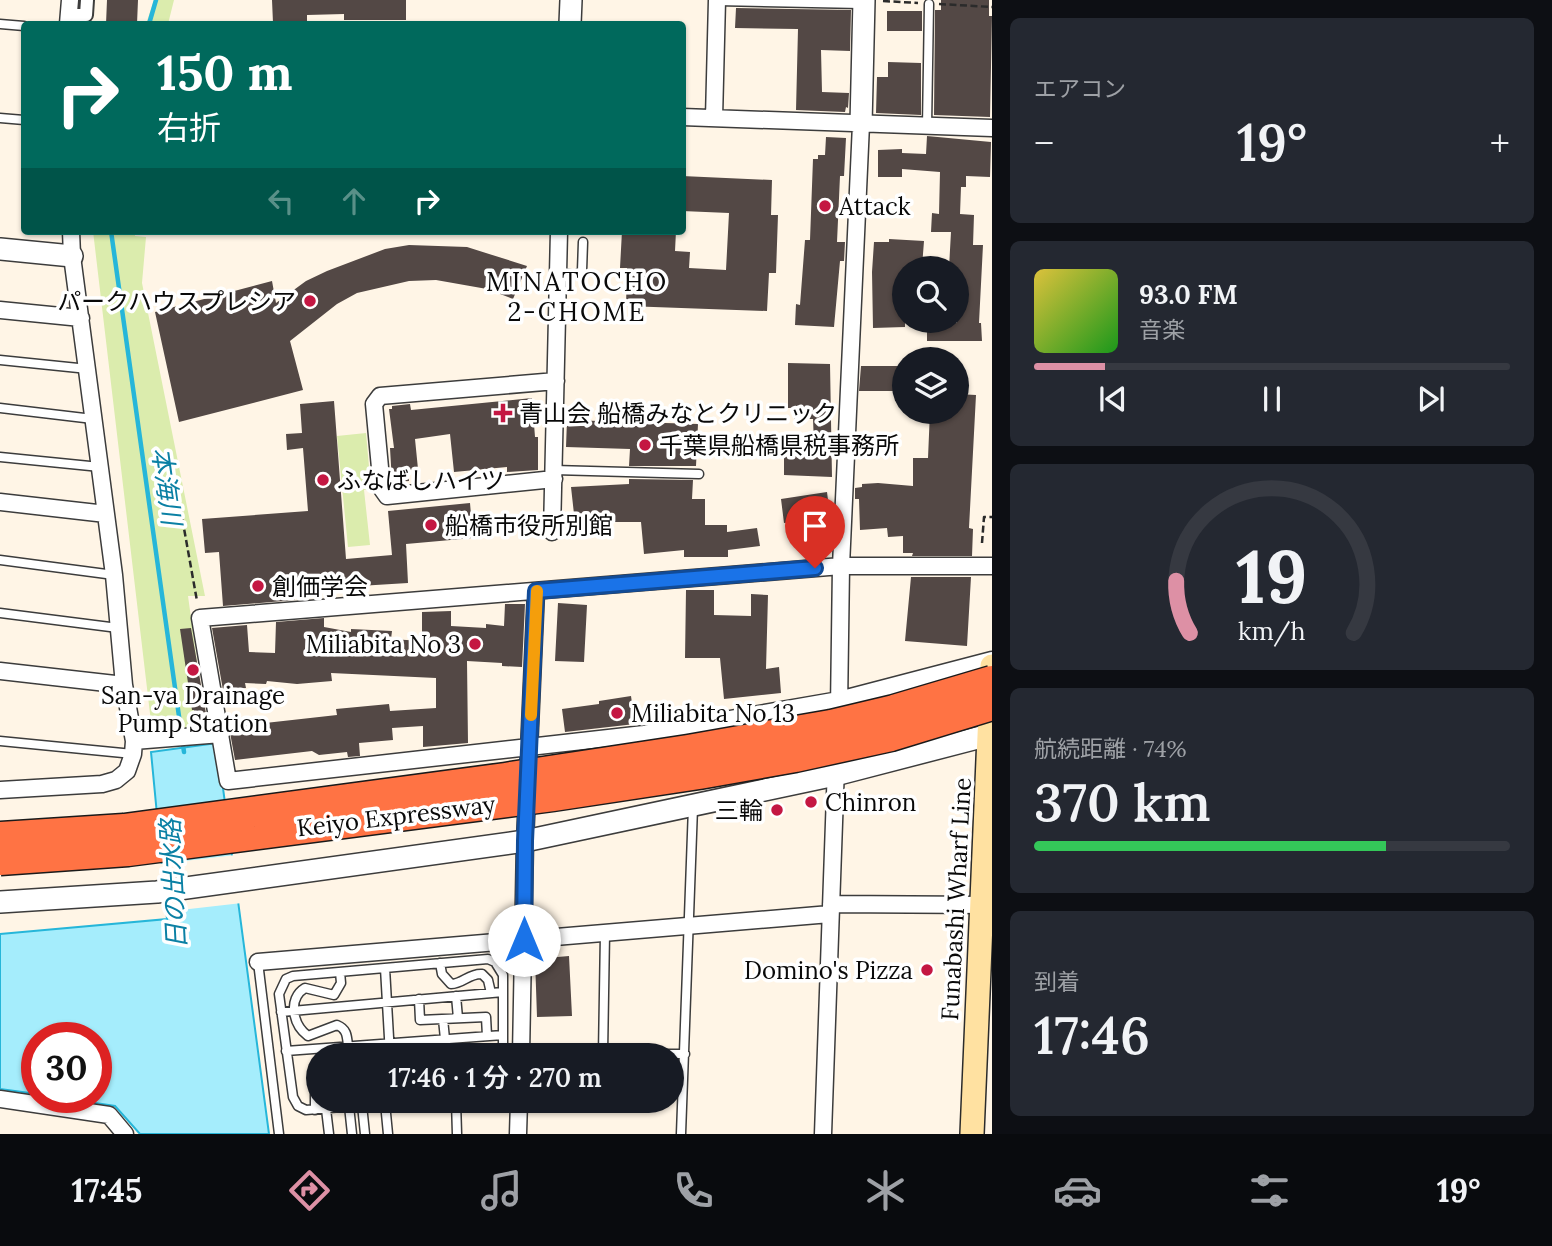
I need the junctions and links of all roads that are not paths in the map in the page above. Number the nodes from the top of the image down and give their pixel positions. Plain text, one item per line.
1 (87, 0) edge
2 (570, 0) edge
3 (717, 1) edge
4 (787, 1) edge
5 (864, 2) edge
6 (929, 4) dead end
7 (69, 13) edge
8 (570, 21) edge
9 (0, 24) edge
10 (21, 26) edge
11 (686, 117) edge
12 (0, 118) edge
13 (714, 118) junction
14 (21, 120) edge
15 (861, 124) junction
16 (927, 126) junction
17 (992, 128) edge
18 (71, 235) edge
19 (559, 235) edge
20 (583, 242) dead end
21 (0, 249) edge
22 (72, 256) junction
23 (558, 273) junction
24 (0, 310) edge
25 (81, 318) junction
26 (0, 360) edge
27 (88, 369) junction
28 (556, 381) junction
29 (0, 408) edge
30 (93, 419) junction
31 (0, 457) edge
32 (100, 467) junction
33 (554, 474) junction
34 (699, 474) dead end
35 (0, 502) edge
36 (106, 514) junction
37 (552, 532) dead end
38 (0, 560) edge
39 (841, 566) junction
40 (992, 566) edge
41 (114, 575) junction
42 (536, 591) junction
43 (0, 613) edge
44 (118, 628) junction
45 (992, 660) edge
46 (992, 666) edge
47 (0, 671) edge
48 (992, 681) edge
49 (124, 685) junction
50 (839, 700) junction
51 (992, 705) edge
52 (221, 734) junction
53 (989, 735) junction
54 (0, 741) edge
55 (530, 746) junction
56 (134, 748) junction
57 (835, 775) junction
58 (0, 790) edge
59 (693, 804) junction
60 (0, 836) edge
61 (525, 841) junction
62 (0, 860) edge
63 (0, 902) edge
64 (987, 905) edge
65 (831, 909) junction
66 (690, 926) junction
67 (605, 933) junction
68 (524, 946) junction
69 (258, 962) joint
70 (439, 963) junction
71 (384, 968) junction
72 (499, 968) junction
73 (340, 972) junction
74 (503, 992) junction
75 (491, 993) junction
76 (456, 996) junction
77 (419, 999) junction
78 (387, 1002) junction
79 (294, 1011) junction
80 (281, 1012) junction
81 (458, 1018) junction
82 (443, 1019) junction
83 (503, 1035) junction
84 (487, 1036) junction
85 (445, 1039) junction
86 (348, 1043) edge
87 (389, 1043) joint
88 (503, 1043) edge
89 (521, 1043) edge
90 (286, 1051) junction
91 (306, 1051) edge
92 (685, 1054) junction
93 (0, 1099) edge
94 (306, 1110) edge
95 (326, 1113) edge
96 (354, 1113) edge
97 (358, 1113) edge
98 (389, 1113) edge
99 (456, 1113) edge
100 (519, 1113) edge
101 (125, 1134) edge
102 (279, 1134) edge
103 (329, 1134) edge
104 (352, 1134) edge
105 (365, 1134) edge
106 (388, 1134) edge
107 (457, 1134) edge
108 (518, 1134) edge
109 (681, 1134) edge
110 (823, 1134) edge
111 (972, 1134) edge

1 - 7 street
2 - 8 street
3 - 4 lane
3 - 13 street
4 - 5 lane
5 - 15 street
6 - 16 lane
9 - 10 lane
11 - 13 street
12 - 14 lane
13 - 15 street
15 - 16 street
15 - 39 street
16 - 17 street
18 - 22 street
19 - 23 street
20 - 23 lane
21 - 22 street
22 - 25 street
23 - 28 street
24 - 25 street
25 - 27 street
26 - 27 lane
27 - 30 street
28 - 33 street
28 - 33 street
29 - 30 lane
30 - 32 street
31 - 32 lane
32 - 36 street
33 - 34 lane
33 - 37 street
35 - 36 street
36 - 41 street
38 - 41 lane
39 - 40 street
39 - 42 street
39 - 50 street
41 - 44 street
42 - 52 street
42 - 55 street
43 - 44 lane
44 - 49 street
45 - 50 street
46 - 53 main road, Funabashi Wharf Line
47 - 49 street
48 - 60 highway, Keiyo Expressway, bridge
49 - 56 street
50 - 55 street
50 - 57 street
51 - 62 highway, Keiyo Expressway, bridge
52 - 55 street
52 - 56 street
53 - 57 street
53 - 64 main road, Funabashi Wharf Line
54 - 56 lane
55 - 61 street
56 - 58 street
57 - 59 street
57 - 65 street
59 - 61 street
59 - 66 lane
61 - 63 street
61 - 68 street
64 - 65 street
64 - 111 main road, Funabashi Wharf Line
65 - 66 street
65 - 110 street
66 - 67 street
66 - 92 lane
67 - 68 street
67 - 92 lane
68 - 69 street
68 - 72 lane
68 - 89 street
69 - 102 lane
70 - 71 lane
70 - 72 lane
70 - 75 lane
71 - 73 lane
71 - 78 lane
72 - 74 lane
73 - 79 lane
73 - 80 lane
74 - 75 lane
74 - 83 lane
75 - 76 lane
76 - 77 lane
76 - 81 lane
77 - 78 lane
77 - 82 lane
78 - 79 lane
78 - 87 lane
79 - 80 lane
79 - 86 lane
80 - 90 lane
81 - 82 lane
81 - 84 lane
82 - 85 lane
83 - 84 lane
83 - 88 lane
84 - 85 lane
85 - 87 lane
90 - 91 lane
90 - 94 lane
92 - 109 lane
93 - 101 street
95 - 103 lane
96 - 104 lane
97 - 105 lane
98 - 106 lane
99 - 107 lane
100 - 108 street

